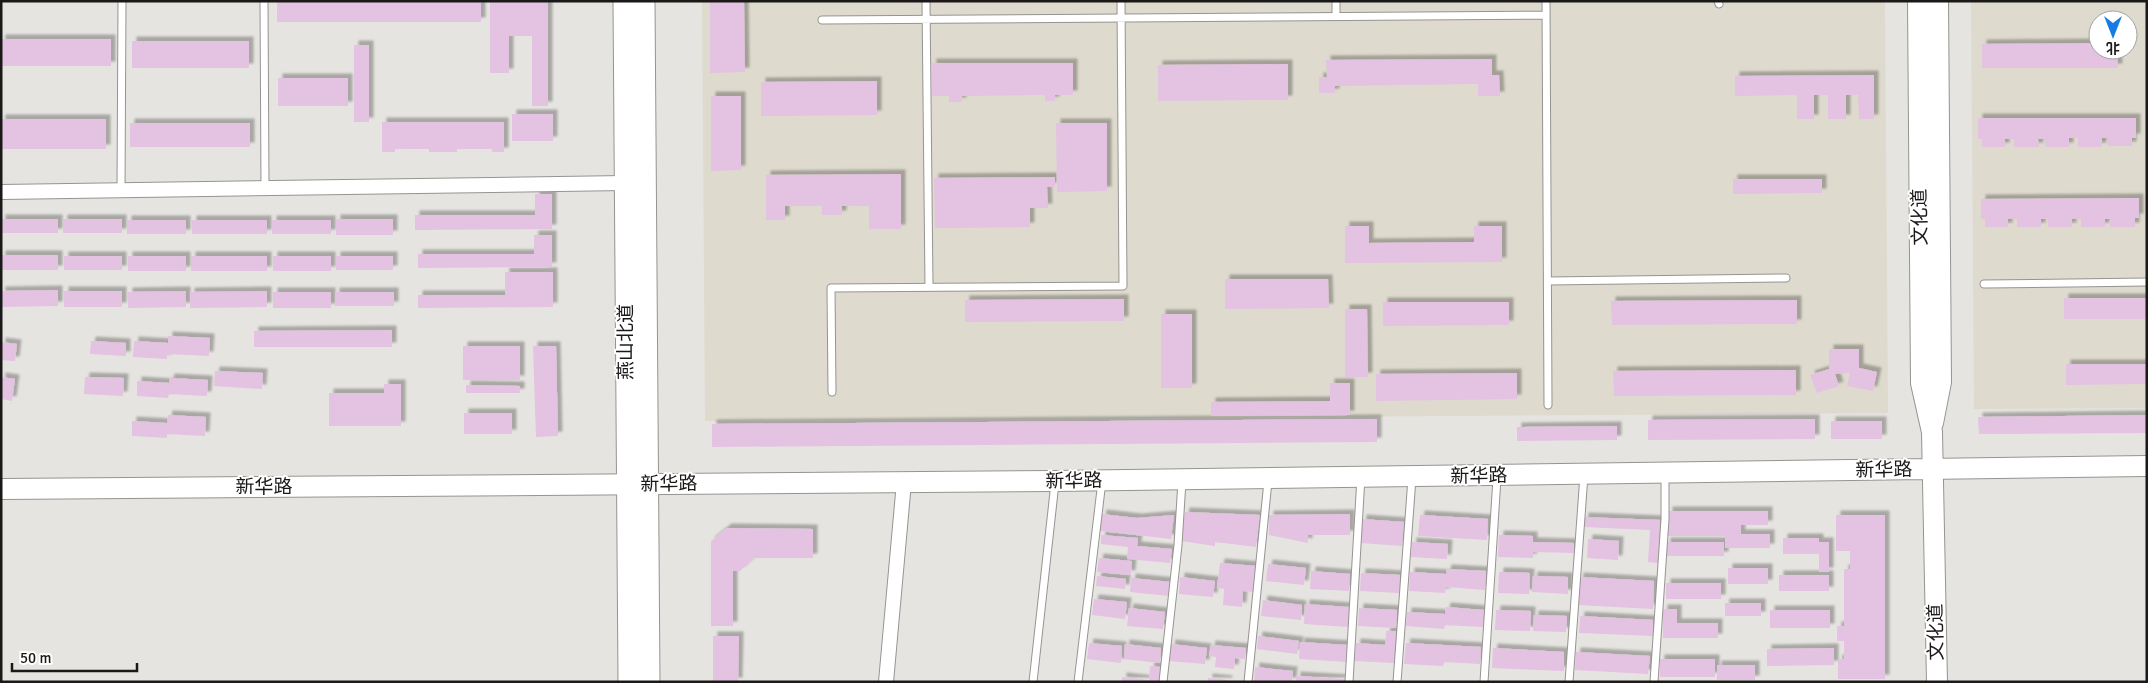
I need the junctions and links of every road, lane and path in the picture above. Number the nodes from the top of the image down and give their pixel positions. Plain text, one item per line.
1 (122, 1) edge
2 (264, 1) edge
3 (624, 1) edge
4 (644, 1) edge
5 (926, 1) edge
6 (1121, 1) edge
7 (1336, 1) edge
8 (1546, 1) edge
9 (1918, 1) edge
10 (1938, 1) edge
11 (1546, 15) junction
12 (1336, 16) junction
13 (1121, 18) junction
14 (927, 19) junction
15 (822, 20) dead end
16 (625, 183) junction
17 (265, 188) junction
18 (120, 190) junction
19 (1, 192) edge
20 (1786, 278) dead end
21 (1548, 281) junction
22 (2147, 282) edge
23 (1984, 284) dead end
24 (928, 287) junction
25 (832, 392) dead end
26 (1548, 405) dead end
27 (1932, 432) junction
28 (2147, 466) edge
29 (1932, 469) junction
30 (1665, 473) junction
31 (1584, 474) junction
32 (1497, 475) junction
33 (1412, 476) junction
34 (1361, 477) junction
35 (1268, 478) junction
36 (1182, 480) junction
37 (1055, 481) junction
38 (1102, 481) junction
39 (904, 482) junction
40 (638, 484) junction
41 (1, 490) edge
42 (629, 682) edge
43 (649, 682) edge
44 (886, 682) edge
45 (1034, 682) edge
46 (1078, 682) edge
47 (1163, 682) edge
48 (1248, 682) edge
49 (1348, 682) edge
50 (1397, 682) edge
51 (1484, 682) edge
52 (1569, 682) edge
53 (1654, 682) edge
54 (1936, 682) edge

1 - 18 lane
2 - 17 lane
3 - 16 main road, 燕山北道
4 - 40 main road, 燕山北道
5 - 14 lane
6 - 13 lane
7 - 12 lane
8 - 11 lane
9 - 27 main road, 文化道
10 - 27 main road, 文化道
11 - 12 lane
11 - 21 lane
12 - 13 lane
13 - 14 lane
13 - 24 lane
14 - 15 lane
14 - 24 lane
16 - 17 street
16 - 40 main road, 燕山北道
17 - 18 street
18 - 19 street
20 - 21 lane
21 - 26 lane
22 - 23 lane
24 - 25 lane
27 - 29 main road, 文化道
28 - 29 main road, 新华路
29 - 30 main road, 新华路
29 - 54 main road, 文化道
30 - 31 main road, 新华路
30 - 53 lane
31 - 32 main road, 新华路
31 - 52 lane
32 - 33 main road, 新华路
32 - 51 lane
33 - 34 main road, 新华路
33 - 50 lane
34 - 35 main road, 新华路
34 - 49 lane
35 - 36 main road, 新华路
35 - 48 lane
36 - 38 main road, 新华路
36 - 47 lane
37 - 38 main road, 新华路
37 - 39 main road, 新华路
37 - 45 lane
38 - 46 lane
39 - 40 main road, 新华路
39 - 44 street
40 - 41 main road, 新华路
40 - 42 main road, 燕山北道
40 - 43 main road, 燕山北道

